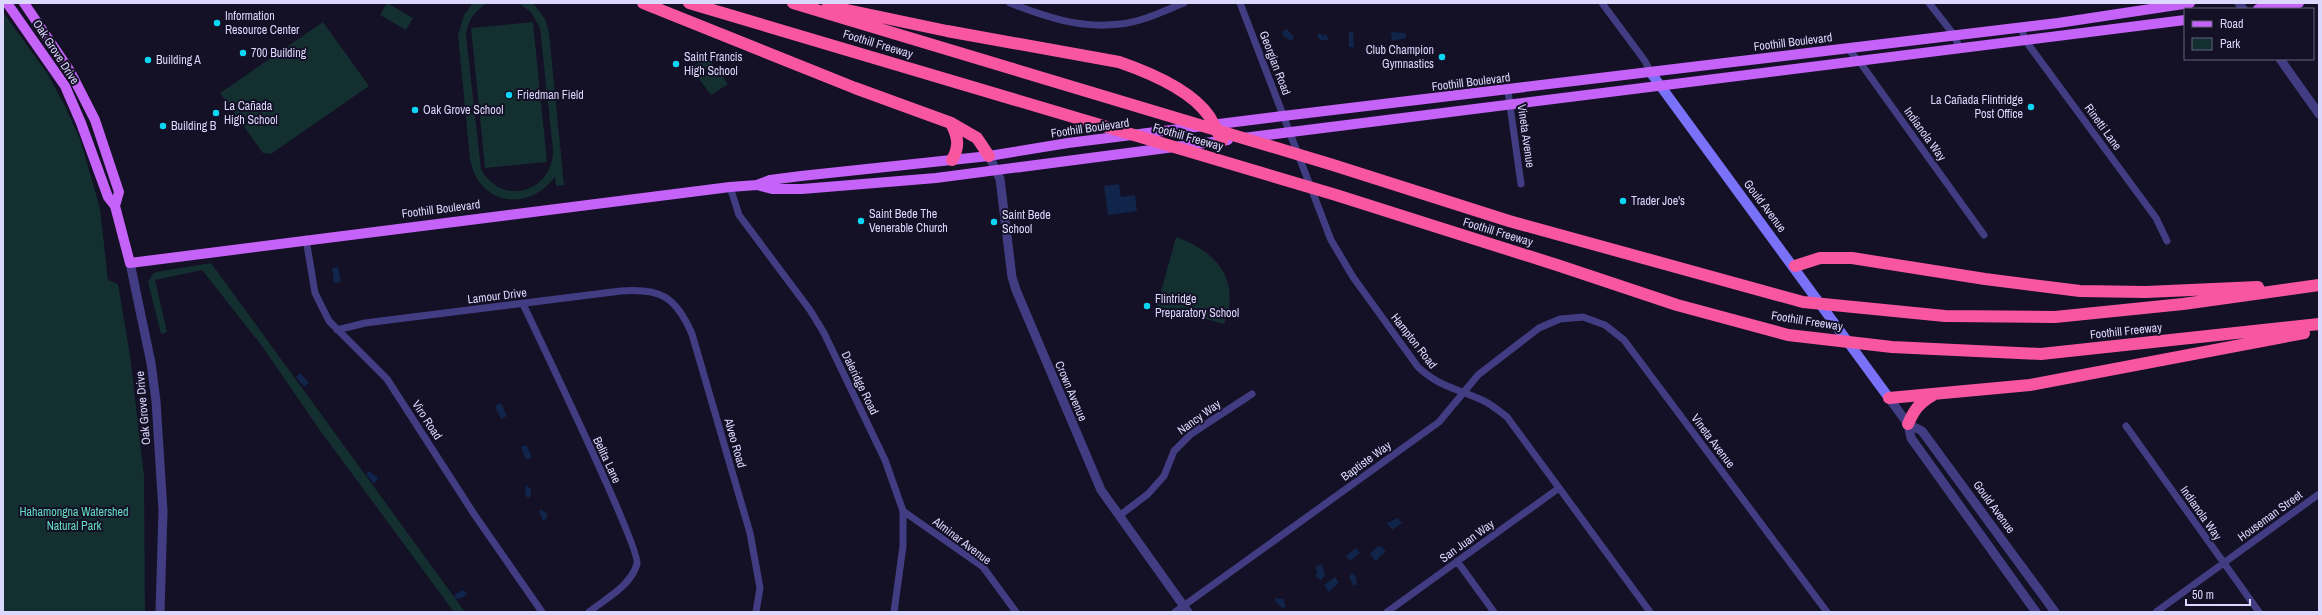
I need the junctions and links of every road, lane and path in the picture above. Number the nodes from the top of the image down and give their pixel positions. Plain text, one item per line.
1 (7, 3) edge
2 (24, 3) edge
3 (643, 3) edge
4 (688, 3) edge
5 (793, 3) edge
6 (812, 3) edge
7 (1010, 3) edge
8 (1184, 3) edge
9 (1240, 3) edge
10 (1602, 3) edge
11 (1929, 3) edge
12 (2190, 3) edge
13 (2299, 3) edge
14 (2265, 8) edge
15 (2184, 20) edge
16 (2021, 27) junction
17 (1954, 35) junction
18 (2025, 40) junction
19 (1847, 48) junction
20 (1960, 48) junction
21 (2281, 60) edge
22 (1859, 61) junction
23 (1651, 73) junction
24 (1660, 85) junction
25 (1508, 91) junction
26 (1510, 104) junction
27 (2319, 114) edge
28 (1283, 116) junction
29 (951, 123) junction
30 (1214, 125) junction
31 (1288, 131) junction
32 (1222, 141) junction
33 (989, 156) junction
34 (952, 160) junction
35 (996, 170) junction
36 (1521, 184) dead end
37 (757, 185) junction
38 (730, 186) junction
39 (114, 206) junction
40 (1984, 235) dead end
41 (306, 239) junction
42 (2167, 241) dead end
43 (130, 263) junction
44 (1795, 266) junction
45 (2319, 284) edge
46 (660, 294) joint
47 (523, 304) junction
48 (1560, 319) joint
49 (2319, 324) edge
50 (337, 330) junction
51 (2319, 330) edge
52 (1463, 393) junction
53 (1936, 393) junction
54 (1252, 394) dead end
55 (1889, 398) junction
56 (1908, 424) junction
57 (2126, 426) dead end
58 (1560, 488) junction
59 (2319, 494) edge
60 (903, 511) junction
61 (1119, 516) junction
62 (1457, 561) junction
63 (2223, 563) junction
64 (1186, 609) edge
65 (160, 612) edge
66 (542, 612) edge
67 (589, 612) edge
68 (756, 612) edge
69 (894, 612) edge
70 (1016, 612) edge
71 (1175, 612) edge
72 (1387, 612) edge
73 (1494, 612) edge
74 (1650, 612) edge
75 (1827, 612) edge
76 (2036, 612) edge
77 (2055, 612) edge
78 (2156, 612) edge
79 (2259, 612) edge

1 - 39 main road, Oak Grove Drive
2 - 39 main road, Oak Grove Drive
3 - 29 highway
4 - 49 highway, Foothill Freeway
5 - 45 highway, Foothill Freeway
6 - 30 highway
7 - 8 street
9 - 28 street, Georgian Road
10 - 23 street, Gould Avenue
11 - 17 street
12 - 16 main road, Foothill Boulevard
13 - 14 main road
15 - 18 main road, Foothill Boulevard
16 - 17 main road, Foothill Boulevard
16 - 18 street, Rinetti Lane
17 - 19 main road, Foothill Boulevard
17 - 20 street
18 - 20 main road, Foothill Boulevard
18 - 42 street, Rinetti Lane
19 - 22 street, Indianola Way
19 - 23 main road, Foothill Boulevard
20 - 22 main road, Foothill Boulevard
21 - 27 street
22 - 24 main road, Foothill Boulevard
22 - 40 street, Indianola Way
23 - 24 main road, Gould Avenue
23 - 25 main road, Foothill Boulevard
24 - 26 main road, Foothill Boulevard
24 - 44 main road, Gould Avenue
25 - 26 street, Vineta Avenue
25 - 28 main road, Foothill Boulevard
26 - 31 main road, Foothill Boulevard
26 - 36 street, Vineta Avenue
28 - 30 main road, Foothill Boulevard
28 - 31 street, Georgian Road
29 - 33 highway
29 - 34 highway
30 - 32 highway
30 - 33 main road, Foothill Boulevard
31 - 32 main road, Foothill Boulevard
31 - 52 street, Hampton Road
32 - 35 main road, Foothill Boulevard
33 - 34 main road, Foothill Boulevard
33 - 35 street, Crown Avenue
34 - 37 main road, Foothill Boulevard
35 - 37 main road, Foothill Boulevard
35 - 61 street, Crown Avenue
37 - 38 main road, Foothill Boulevard
38 - 41 main road, Foothill Boulevard
38 - 60 street, Daleridge Road
39 - 43 main road, Oak Grove Drive
41 - 43 main road, Foothill Boulevard
41 - 50 street, Viro Road
43 - 65 street, Oak Grove Drive
44 - 45 highway
44 - 55 main road, Gould Avenue
46 - 47 street, Lamour Drive
46 - 68 street, Alveo Road
47 - 50 street, Lamour Drive
47 - 67 street, Belita Lane
48 - 52 street, Baptiste Way
48 - 75 street, Vineta Avenue
50 - 66 street, Viro Road
51 - 53 highway
52 - 58 street, Hampton Road
52 - 64 street, Baptiste Way
53 - 55 highway
53 - 56 highway
54 - 61 street, Nancy Way
55 - 56 street, Gould Avenue
56 - 76 street, Gould Avenue
56 - 77 street, Gould Avenue
57 - 63 street, Indianola Way
58 - 62 street, San Juan Way
58 - 74 street, Hampton Road
59 - 63 street, Houseman Street
60 - 69 street, Daleridge Road
60 - 70 street, Alminar Avenue
61 - 64 street, Crown Avenue
62 - 72 street, San Juan Way
62 - 73 street
63 - 78 street, Houseman Street
63 - 79 street, Indianola Way
64 - 71 street, Baptiste Way

